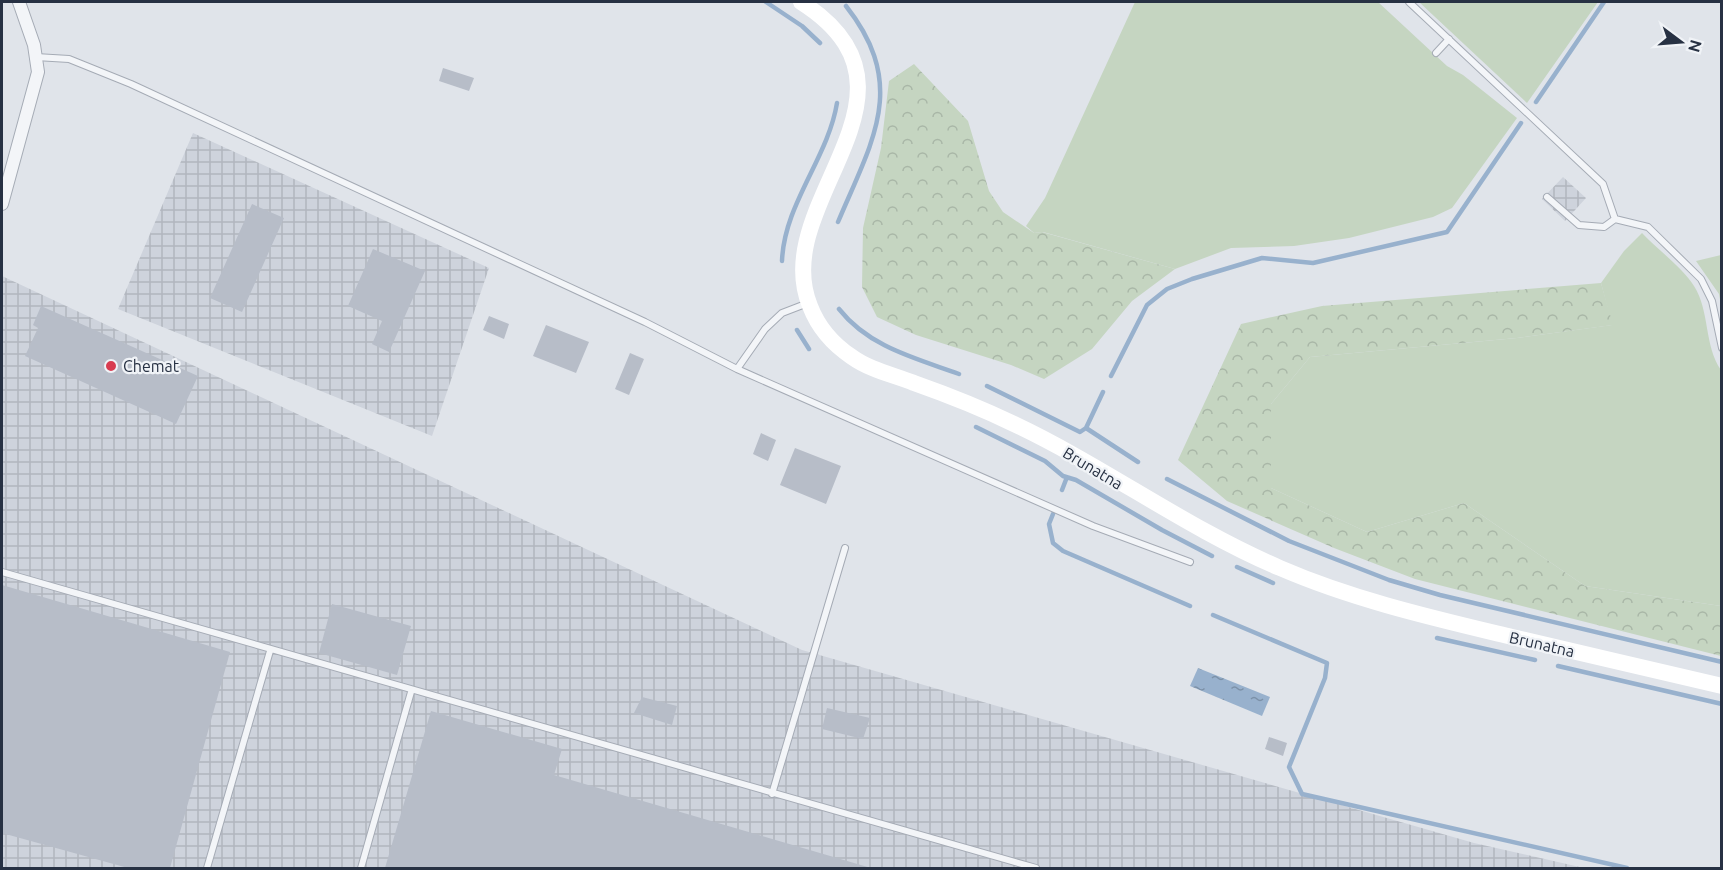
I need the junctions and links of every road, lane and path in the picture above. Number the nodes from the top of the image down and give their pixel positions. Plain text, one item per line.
1 (19, 2) edge
2 (801, 2) edge
3 (1409, 2) edge
4 (1449, 39) junction
5 (1436, 52) dead end
6 (36, 57) junction
7 (1547, 197) dead end
8 (2, 204) edge
9 (1615, 219) junction
10 (808, 303) junction
11 (1722, 348) edge
12 (737, 369) junction
13 (845, 548) dead end
14 (1190, 562) dead end
15 (2, 572) edge
16 (270, 651) junction
17 (1722, 686) edge
18 (411, 692) junction
19 (772, 794) junction
20 (207, 868) edge
21 (361, 868) edge
22 (1036, 868) edge

1 - 6 street
2 - 10 street, Brunatna
3 - 4 lane
4 - 5 lane
4 - 9 lane
6 - 8 street
6 - 12 lane
7 - 9 lane
9 - 11 lane
10 - 12 lane
10 - 17 street, Brunatna
12 - 14 lane
13 - 19 lane
15 - 16 lane
16 - 18 lane
16 - 20 lane
18 - 19 lane
18 - 21 lane
19 - 22 lane

